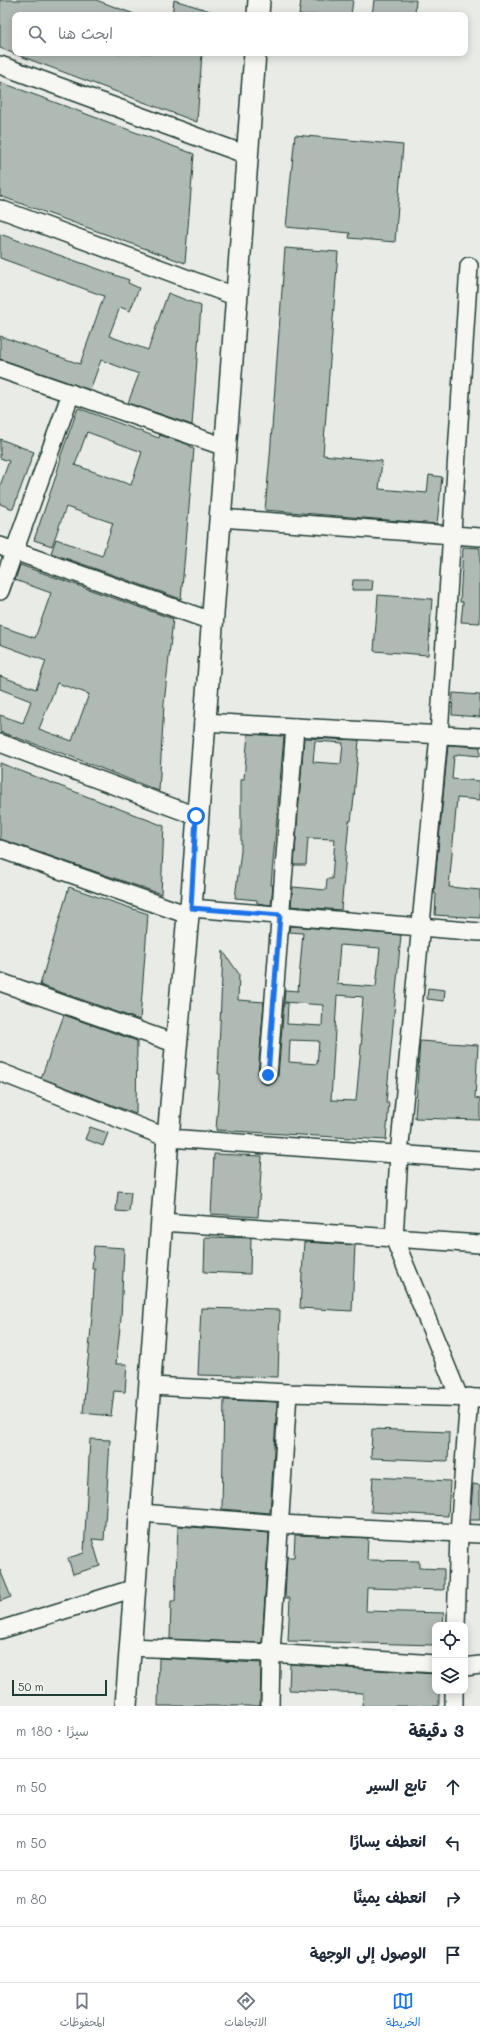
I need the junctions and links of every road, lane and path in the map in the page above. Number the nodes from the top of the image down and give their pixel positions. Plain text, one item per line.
1 (259, 0) edge
2 (258, 12) edge
3 (255, 56) edge
4 (0, 65) edge
5 (247, 155) junction
6 (0, 210) edge
7 (469, 266) dead end
8 (236, 297) junction
9 (0, 368) edge
10 (71, 393) junction
11 (225, 447) junction
12 (220, 518) junction
13 (452, 536) junction
14 (480, 537) edge
15 (7, 548) edge
16 (0, 591) edge
17 (212, 621) junction
18 (204, 722) junction
19 (295, 727) junction
20 (439, 735) junction
21 (480, 737) edge
22 (0, 743) edge
23 (196, 816) junction
24 (0, 849) edge
25 (189, 911) junction
26 (280, 915) junction
27 (420, 927) junction
28 (480, 932) edge
29 (0, 982) edge
30 (177, 1044) junction
31 (0, 1072) edge
32 (268, 1075) dead end
33 (168, 1138) junction
34 (399, 1155) junction
35 (480, 1160) edge
36 (162, 1222) junction
37 (394, 1238) junction
38 (480, 1244) edge
39 (151, 1386) junction
40 (288, 1393) junction
41 (470, 1397) edge
42 (141, 1513) junction
43 (280, 1524) junction
44 (459, 1533) junction
45 (480, 1534) edge
46 (135, 1588) junction
47 (456, 1622) edge
48 (0, 1630) edge
49 (129, 1647) junction
50 (272, 1653) junction
51 (432, 1664) edge
52 (480, 1665) edge
53 (468, 1667) edge
54 (454, 1694) edge
55 (126, 1706) edge
56 (270, 1706) edge
57 (454, 1706) edge

1 - 2 main road
3 - 5 main road
4 - 5 street
5 - 8 main road
6 - 8 street
7 - 13 street
8 - 11 main road
9 - 10 street
10 - 11 street
10 - 15 street
11 - 12 main road
12 - 13 street
12 - 17 main road
13 - 14 street
13 - 20 street
15 - 16 street
15 - 17 street
17 - 18 main road
18 - 19 street
18 - 23 main road
19 - 20 street
19 - 26 street
20 - 21 street
20 - 27 street
22 - 23 street
23 - 25 main road
24 - 25 street
25 - 26 street
25 - 30 main road
26 - 27 street
26 - 32 street
27 - 28 street
27 - 34 street
29 - 30 street
30 - 33 main road
31 - 33 street
33 - 34 street
33 - 36 main road
34 - 35 street
34 - 37 street
36 - 37 street
36 - 39 main road
37 - 38 street
37 - 41 street
39 - 40 street
39 - 42 main road
40 - 41 street
40 - 43 street
41 - 44 street
42 - 43 street
42 - 46 main road
43 - 44 street
43 - 50 street
44 - 45 street
44 - 47 street
46 - 48 street
46 - 49 main road
49 - 50 street
49 - 55 main road
50 - 51 street
50 - 56 street
52 - 53 street
54 - 57 street

